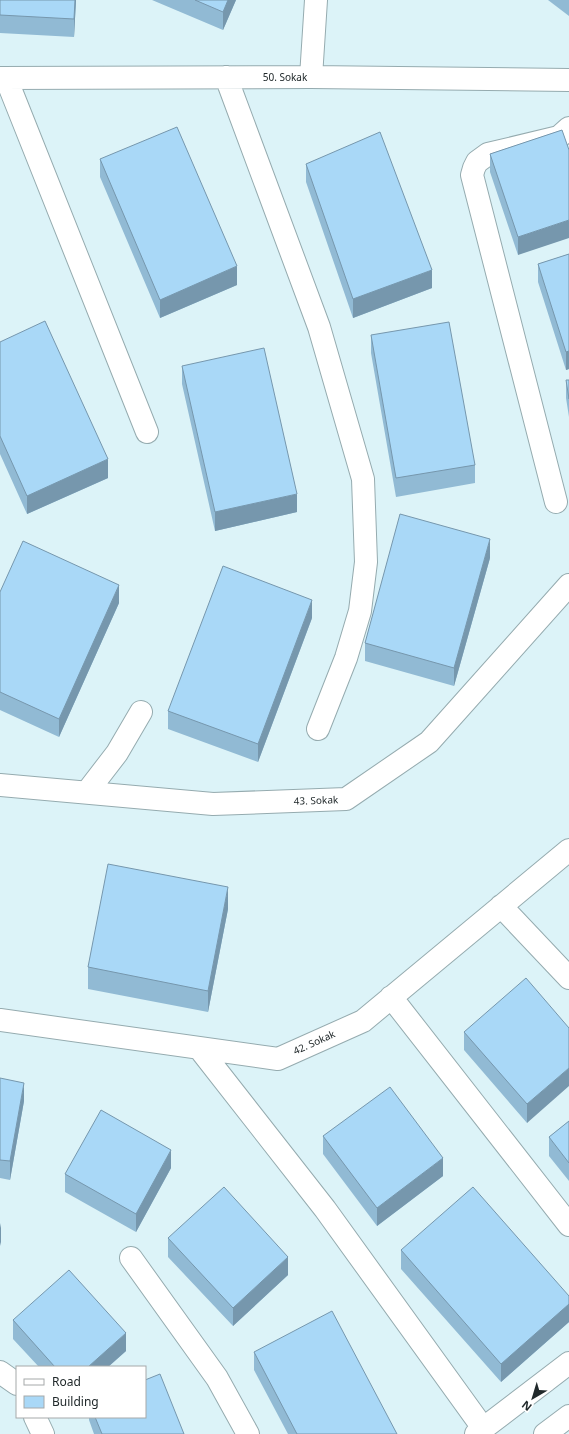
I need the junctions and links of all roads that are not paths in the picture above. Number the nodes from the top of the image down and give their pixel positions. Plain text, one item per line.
1 (316, 0) edge
2 (226, 77) junction
3 (310, 77) junction
4 (3, 78) edge
5 (569, 80) edge
6 (569, 128) edge
7 (147, 432) dead end
8 (556, 502) dead end
9 (569, 585) edge
10 (141, 712) dead end
11 (318, 729) dead end
12 (0, 785) edge
13 (87, 792) junction
14 (569, 850) edge
15 (501, 906) junction
16 (569, 978) edge
17 (391, 998) junction
18 (0, 1020) edge
19 (199, 1048) junction
20 (569, 1225) edge
21 (131, 1258) dead end
22 (569, 1363) edge
23 (0, 1372) edge
24 (16, 1383) edge
25 (569, 1416) edge
26 (35, 1418) edge
27 (479, 1431) edge
28 (43, 1434) edge
29 (248, 1434) edge
30 (545, 1434) edge

1 - 3 street
2 - 3 street, 50. Sokak
2 - 4 street, 50. Sokak
2 - 11 street
3 - 5 street, 50. Sokak
4 - 7 street
6 - 8 street
9 - 13 street, 43. Sokak
10 - 13 street
12 - 13 street, 43. Sokak
14 - 15 street, 42. Sokak
15 - 16 street
15 - 17 street, 42. Sokak
17 - 19 street, 42. Sokak
17 - 20 street
18 - 19 street, 42. Sokak
19 - 27 street
21 - 29 street
22 - 27 street
23 - 24 street
25 - 30 street
26 - 28 street

